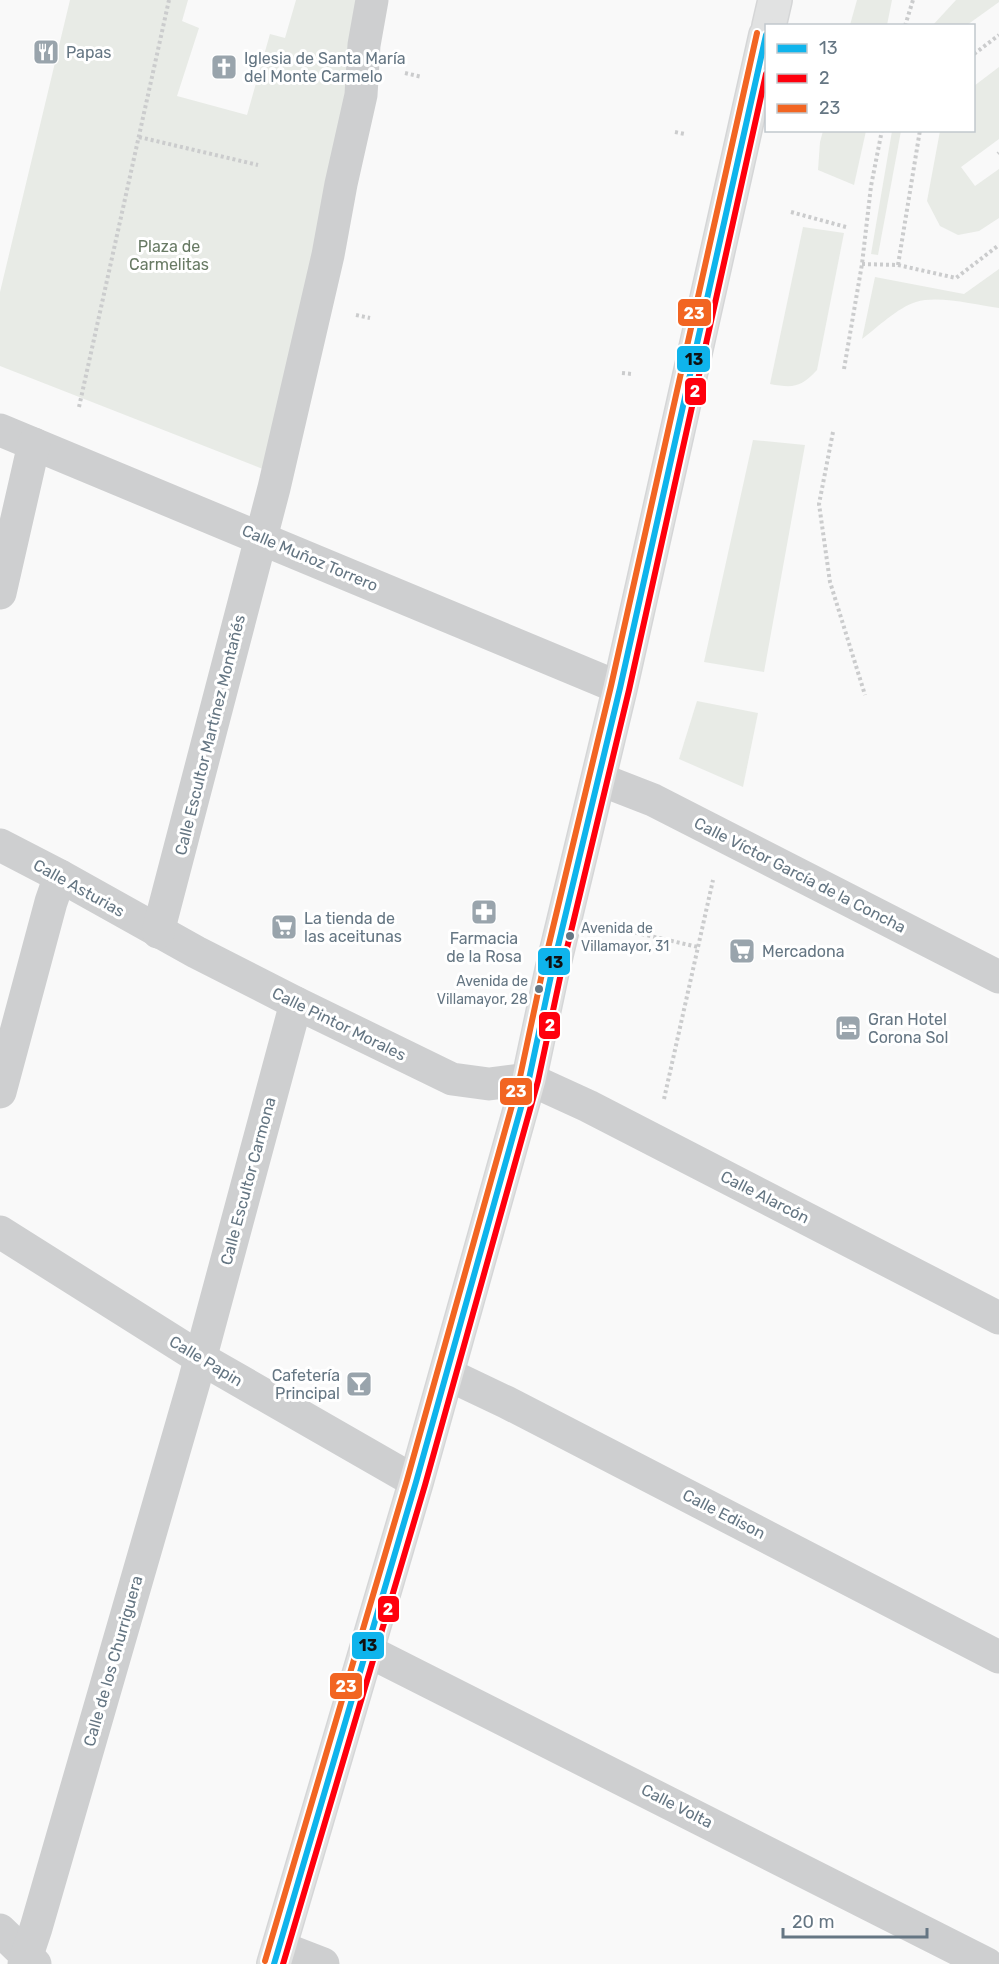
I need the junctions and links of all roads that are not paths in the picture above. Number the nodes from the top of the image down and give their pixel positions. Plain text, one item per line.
1 (372, 0) edge
2 (775, 0) edge
3 (769, 24) edge
4 (765, 39) edge
5 (0, 430) edge
6 (34, 444) junction
7 (262, 538) junction
8 (0, 592) edge
9 (620, 688) junction
10 (599, 779) junction
11 (0, 845) edge
12 (60, 876) junction
13 (158, 932) junction
14 (999, 976) edge
15 (296, 1003) junction
16 (529, 1079) junction
17 (0, 1092) edge
18 (0, 1232) edge
19 (999, 1318) edge
20 (200, 1358) junction
21 (447, 1374) junction
22 (416, 1482) junction
23 (366, 1650) junction
24 (999, 1657) edge
25 (0, 1930) edge
26 (276, 1956) edge
27 (28, 1961) edge
28 (323, 1964) edge
29 (987, 1964) edge

1 - 7 street
2 - 3 main road
4 - 9 main road
5 - 6 street, Calle Muñoz Torrero
6 - 7 street, Calle Muñoz Torrero
6 - 8 street
7 - 9 street, Calle Muñoz Torrero
7 - 13 street, Calle Escultor Martínez Montañés
9 - 10 main road
10 - 14 street, Calle Víctor García de la Concha
10 - 16 main road
11 - 12 street, Calle Asturias
12 - 13 street, Calle Asturias
12 - 17 street
13 - 15 street, Calle Pintor Morales
15 - 16 street, Calle Pintor Morales
15 - 20 street, Calle Escultor Carmona
16 - 19 street, Calle Alarcón
16 - 21 main road
18 - 20 street, Calle Papin
20 - 22 street, Calle Papin
20 - 27 street, Calle de los Churriguera
21 - 22 main road
21 - 24 street, Calle Edison
22 - 23 main road
23 - 26 main road
23 - 29 street, Calle Volta
25 - 27 street
26 - 28 street

